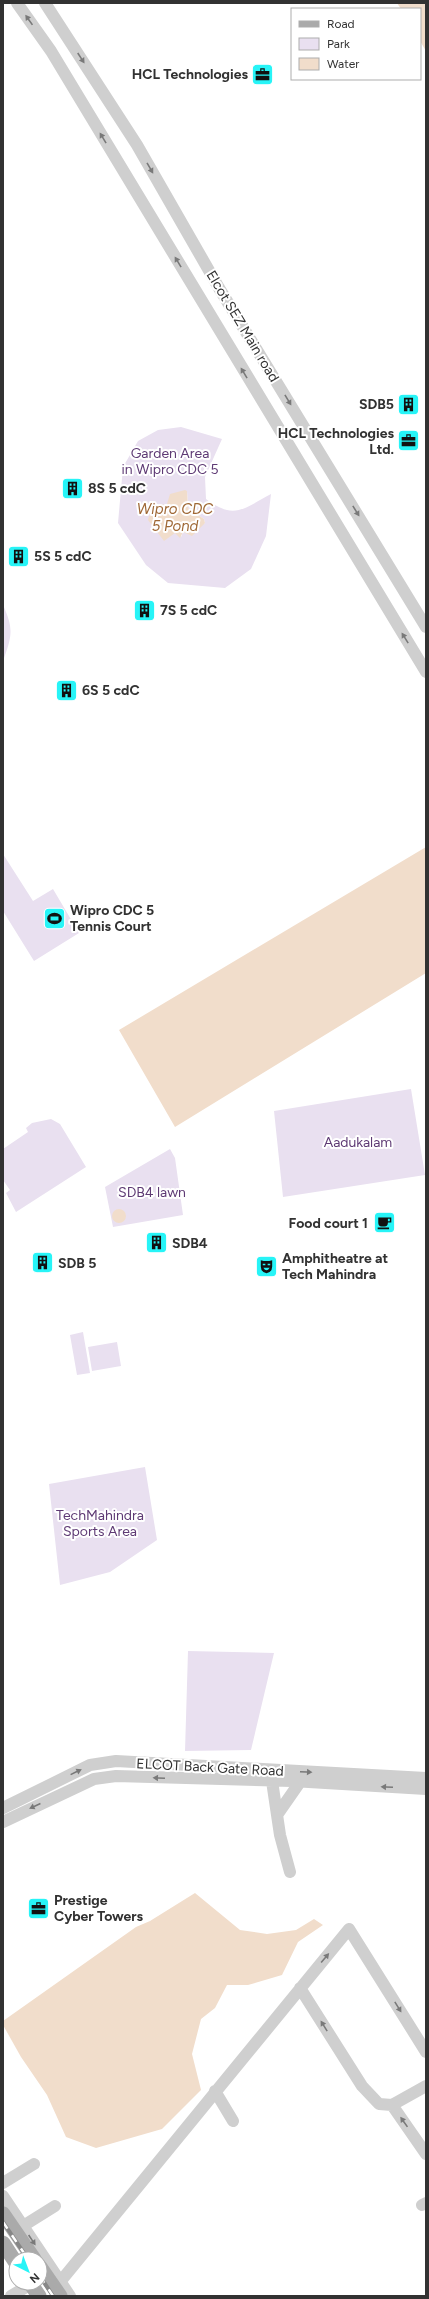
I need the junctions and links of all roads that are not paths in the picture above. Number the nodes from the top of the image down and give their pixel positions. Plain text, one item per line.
1 (17, 3) edge
2 (45, 3) edge
3 (60, 25) junction
4 (41, 37) junction
5 (426, 627) edge
6 (426, 672) edge
7 (189, 1766) junction
8 (426, 1778) edge
9 (187, 1779) junction
10 (272, 1782) junction
11 (300, 1782) junction
12 (426, 1788) edge
13 (3, 1808) edge
14 (278, 1815) junction
15 (3, 1822) edge
16 (290, 1872) dead end
17 (300, 1988) junction
18 (426, 2052) edge
19 (426, 2086) edge
20 (215, 2091) junction
21 (392, 2105) junction
22 (233, 2120) dead end
23 (426, 2154) edge
24 (34, 2164) dead end
25 (3, 2183) edge
26 (3, 2196) edge
27 (55, 2206) dead end
28 (3, 2214) edge
29 (23, 2226) junction
30 (28, 2251) edge
31 (48, 2276) edge
32 (60, 2289) edge
33 (25, 2291) edge
34 (11, 2296) edge
35 (70, 2296) edge

4 -> 1 street, Elcot SEZ Main road
2 - 3 street, Elcot SEZ Main road
3 - 4 street
3 -> 5 street, Elcot SEZ Main road
6 -> 4 street, Elcot SEZ Main road
7 -> 8 street, ELCOT Back Gate Road
7 - 9 street
13 -> 7 street, ELCOT Back Gate Road
9 - 10 street, ELCOT Back Gate Road
9 -> 15 street, ELCOT Back Gate Road
10 - 11 street, ELCOT Back Gate Road
10 - 14 street
12 -> 11 street, ELCOT Back Gate Road
11 - 14 street
14 - 16 street
17 -> 18 street
17 - 20 street
21 -> 17 street
19 - 21 street
20 - 22 street
20 - 32 street
23 -> 21 street
24 - 25 street
26 - 29 street
27 - 29 street
28 - 30 main road
29 -> 32 street
31 - 32 main road
32 - 35 street
33 - 34 street

